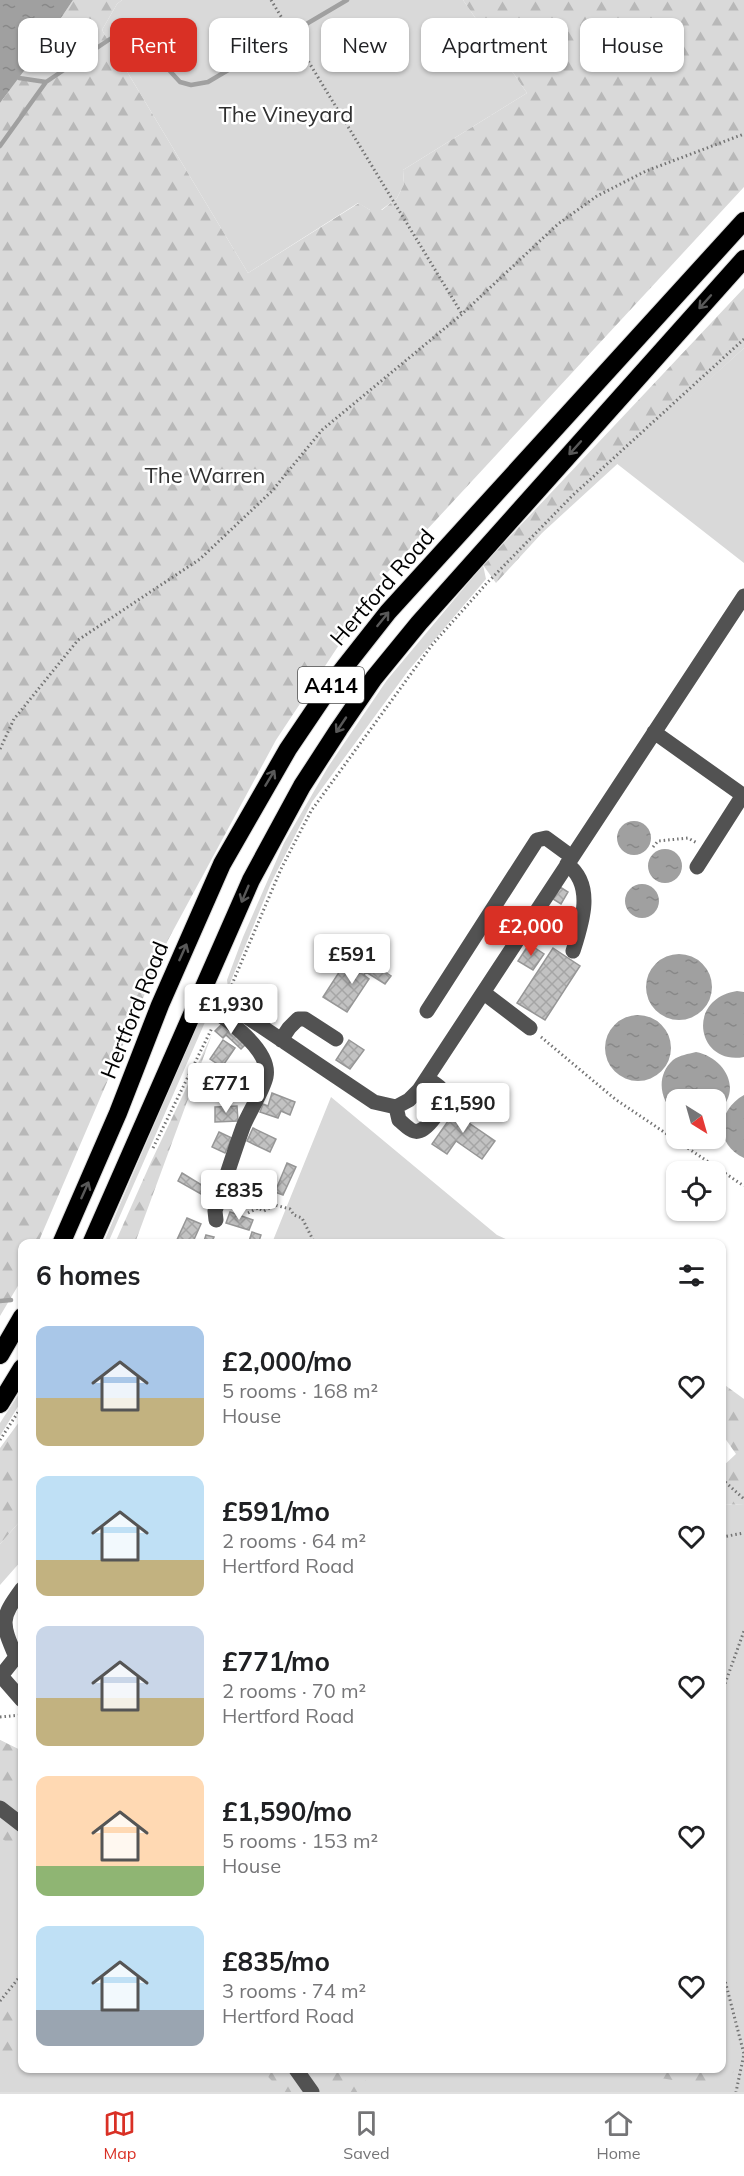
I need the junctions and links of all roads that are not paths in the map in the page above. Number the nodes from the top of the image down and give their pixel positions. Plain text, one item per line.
1 (744, 221) edge
2 (744, 259) edge
3 (744, 596) edge
4 (654, 732) junction
5 (744, 796) edge
6 (570, 861) junction
7 (698, 867) dead end
8 (573, 951) dead end
9 (484, 993) junction
10 (201, 994) junction
11 (221, 1008) junction
12 (427, 1011) dead end
13 (530, 1028) road end
14 (336, 1039) dead end
15 (281, 1040) junction
16 (427, 1078) junction
17 (396, 1107) junction
18 (216, 1220) dead end
19 (63, 1239) edge
20 (93, 1239) edge
21 (18, 1324) edge
22 (0, 1355) edge
23 (18, 1375) edge
24 (0, 1404) edge
25 (18, 1594) edge
26 (18, 1652) edge
27 (18, 1655) edge
28 (0, 1676) edge
29 (18, 1696) edge
30 (0, 1808) edge
31 (18, 1822) edge
32 (299, 2073) edge
33 (312, 2092) edge

19 -> 1 highway, Hertford Road / A414
2 -> 10 highway, A414
3 - 4 street
4 - 5 street
4 - 6 street
5 - 7 street
6 - 8 street
6 - 9 street
6 - 12 street
9 - 13 street
9 - 16 street
10 - 11 street
10 - 20 highway, A414
11 - 15 street
11 - 18 street
14 - 15 street
15 - 17 street
16 - 17 street
16 - 17 street
21 - 22 highway
23 - 24 highway
25 - 26 street
27 - 28 street
28 - 29 street
30 - 31 street
32 - 33 street

